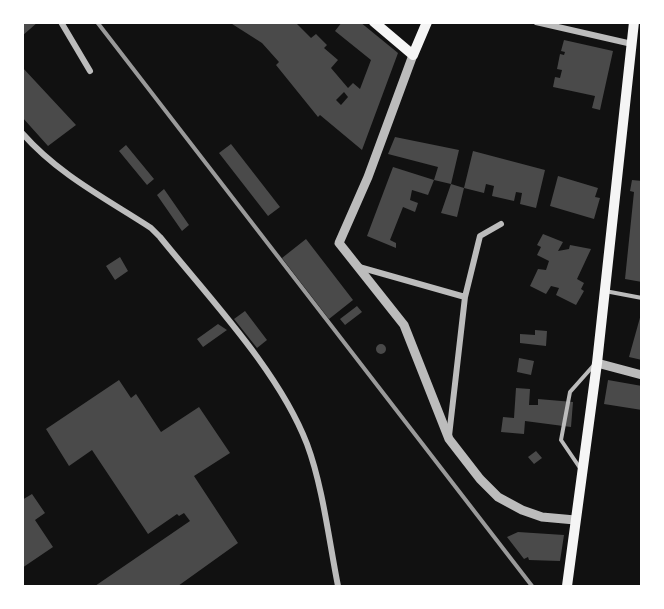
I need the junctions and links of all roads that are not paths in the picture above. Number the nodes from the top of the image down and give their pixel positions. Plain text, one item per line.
1 (61, 22) edge
2 (374, 22) edge
3 (427, 22) edge
4 (536, 22) edge
5 (634, 22) edge
6 (632, 44) junction
7 (413, 55) junction
8 (90, 71) dead end
9 (22, 133) edge
10 (501, 224) dead end
11 (358, 267) junction
12 (604, 291) junction
13 (465, 297) junction
14 (642, 298) edge
15 (597, 363) junction
16 (642, 375) edge
17 (449, 439) junction
18 (582, 471) junction
19 (575, 520) junction
20 (338, 586) edge
21 (567, 586) edge

1 - 8 street
2 - 7 main road
3 - 7 main road
4 - 6 street
5 - 6 main road
6 - 12 main road
7 - 11 street
9 - 20 street
10 - 13 street
11 - 13 street
11 - 17 street
12 - 14 lane
12 - 15 main road
13 - 17 street
15 - 16 street
15 - 18 main road
15 - 18 lane
17 - 19 street
18 - 19 main road
19 - 21 main road

